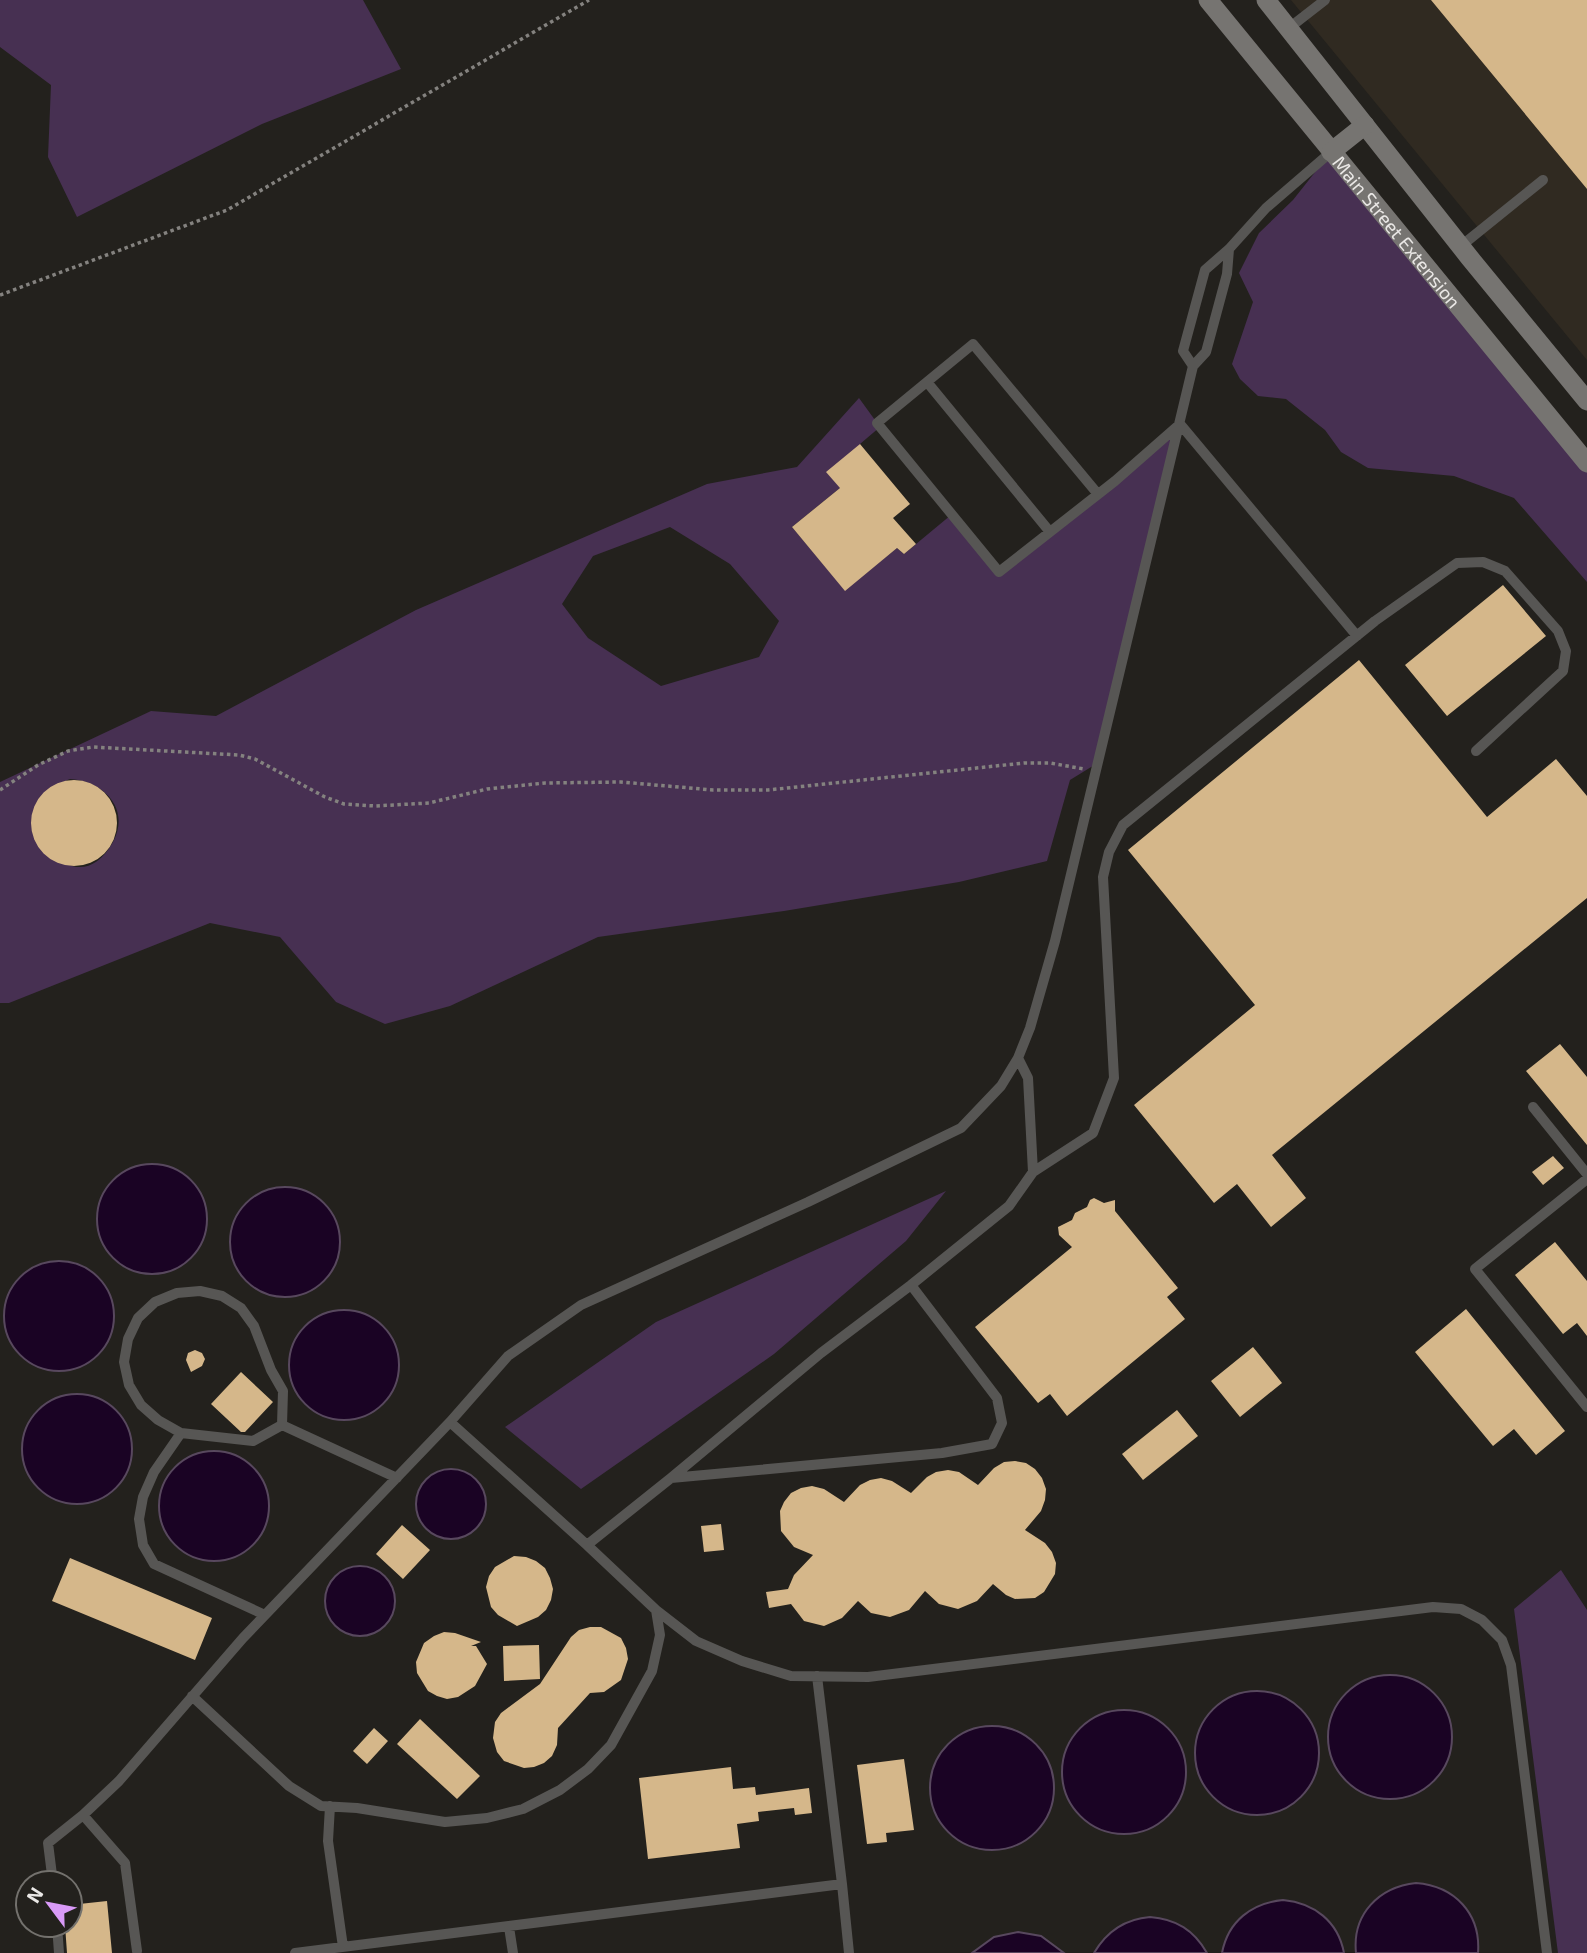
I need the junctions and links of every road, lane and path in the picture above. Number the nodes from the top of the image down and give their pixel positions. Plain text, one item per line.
1 (589, 0) edge
2 (1208, 0) edge
3 (1266, 0) edge
4 (1325, 0) edge
5 (1289, 28) junction
6 (1365, 125) junction
7 (1331, 152) junction
8 (1543, 180) dead end
9 (1461, 246) junction
10 (1229, 249) junction
11 (0, 295) edge
12 (1193, 366) junction
13 (927, 382) junction
14 (1587, 401) edge
15 (1180, 424) junction
16 (1587, 463) edge
17 (1097, 494) junction
18 (1050, 532) junction
19 (1357, 636) junction
20 (1476, 751) dead end
21 (1094, 771) junction
22 (0, 790) edge
23 (1018, 1058) junction
24 (1533, 1107) dead end
25 (1033, 1172) junction
26 (1587, 1176) edge
27 (911, 1285) junction
28 (1587, 1407) edge
29 (450, 1422) junction
30 (282, 1425) junction
31 (181, 1433) junction
32 (397, 1478) junction
33 (671, 1478) junction
34 (587, 1545) junction
35 (656, 1610) junction
36 (265, 1615) junction
37 (817, 1676) junction
38 (192, 1696) junction
39 (330, 1806) junction
40 (83, 1815) junction
41 (51, 1869) edge
42 (842, 1884) junction
43 (509, 1927) junction
44 (343, 1947) junction
45 (137, 1951) dead end
46 (295, 1953) edge
47 (513, 1953) edge
48 (849, 1953) edge
49 (1547, 1953) edge

1 - 11 path
2 - 7 main road, Main Street Extension
3 - 5 main road, Main Street Extension
4 - 5 lane
5 - 6 main road, Main Street Extension
6 - 7 main road
6 - 9 main road, Main Street Extension
7 - 10 lane
7 - 16 main road, Main Street Extension
8 - 9 lane
9 - 14 main road, Main Street Extension
10 - 12 lane
10 - 12 lane
12 - 15 lane
13 - 17 lane
13 - 18 lane
13 - 18 lane
15 - 17 lane
15 - 19 lane
15 - 21 lane
17 - 18 lane
19 - 20 lane
19 - 25 lane
21 - 22 path
21 - 23 lane
23 - 25 lane
23 - 29 lane
24 - 26 lane
25 - 27 lane
26 - 28 lane
27 - 33 lane
27 - 33 lane
29 - 32 lane
29 - 34 lane
30 - 31 lane
30 - 31 lane
30 - 32 lane
31 - 36 lane
32 - 36 lane
33 - 34 lane
34 - 35 lane
35 - 37 lane
35 - 39 lane
36 - 38 lane
37 - 42 lane
37 - 49 lane
38 - 39 lane
38 - 40 lane
39 - 44 lane
40 - 41 lane
40 - 45 lane
42 - 43 lane
42 - 48 lane
43 - 44 lane
43 - 47 lane
44 - 46 lane

